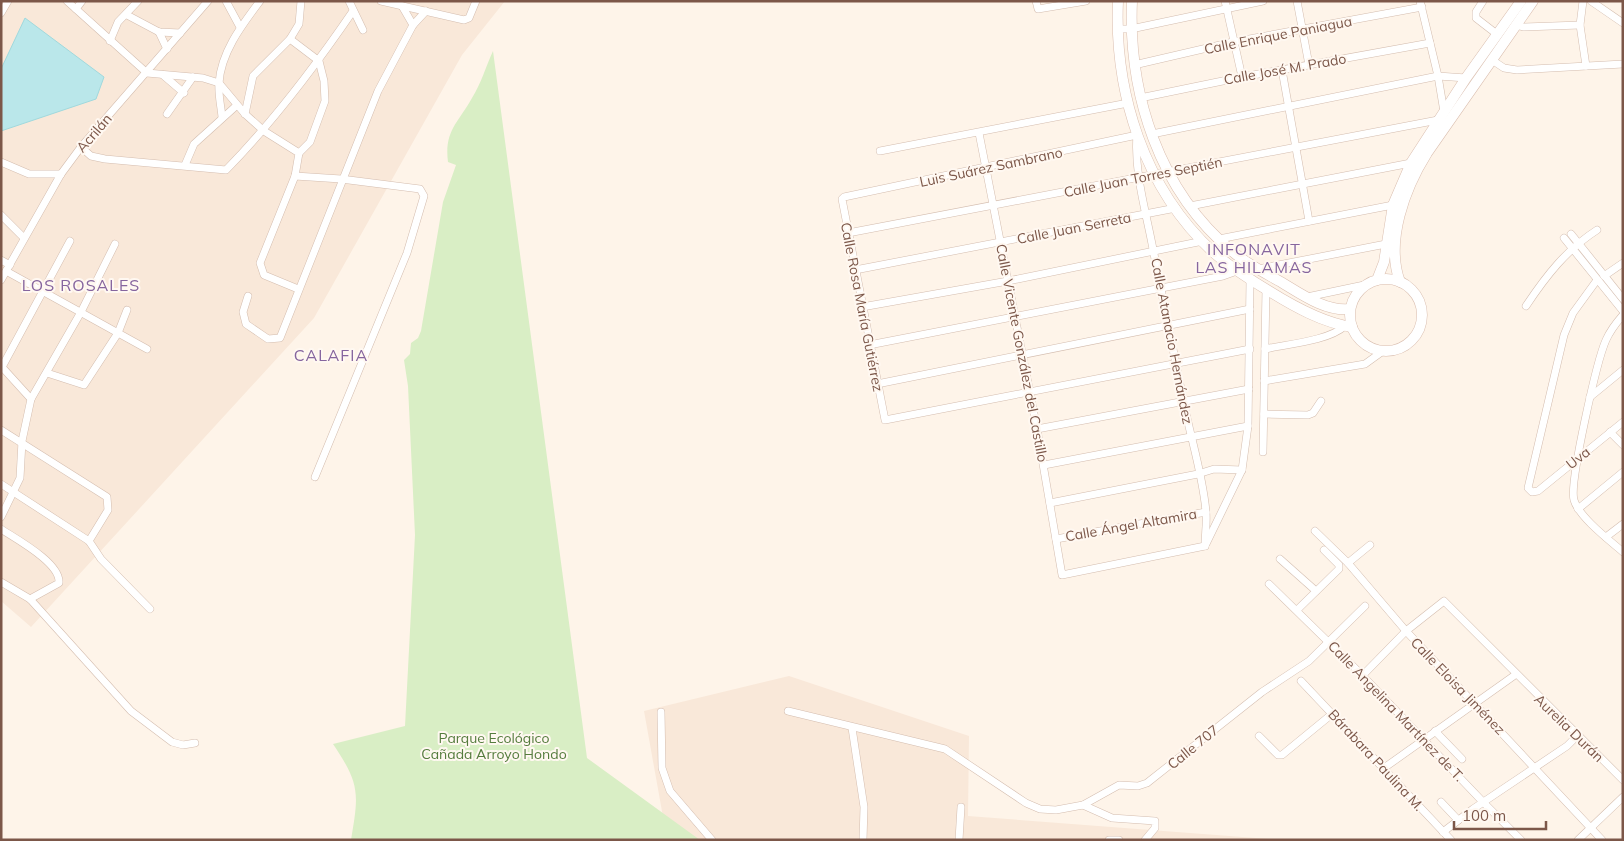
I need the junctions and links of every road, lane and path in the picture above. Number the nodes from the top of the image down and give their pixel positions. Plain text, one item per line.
1 (8, 1) edge
2 (67, 1) edge
3 (82, 1) edge
4 (138, 1) edge
5 (208, 1) edge
6 (226, 1) edge
7 (260, 1) edge
8 (301, 1) edge
9 (349, 1) edge
10 (381, 1) edge
11 (476, 1) edge
12 (1036, 1) edge
13 (1086, 1) edge
14 (1118, 1) edge
15 (1132, 1) edge
16 (1263, 1) edge
17 (1297, 1) edge
18 (1483, 1) edge
19 (1521, 1) edge
20 (1532, 1) edge
21 (1583, 1) edge
22 (1591, 1) edge
23 (1421, 4) edge
24 (405, 5) edge
25 (1226, 5) edge
26 (76, 9) junction
27 (353, 11) junction
28 (426, 11) junction
29 (1, 14) edge
30 (127, 15) junction
31 (1623, 23) edge
32 (413, 25) junction
33 (1516, 25) junction
34 (1580, 25) junction
35 (240, 27) junction
36 (1118, 29) junction
37 (1131, 29) junction
38 (363, 30) dead end
39 (1303, 31) junction
40 (159, 32) junction
41 (180, 33) junction
42 (1498, 35) junction
43 (290, 39) junction
44 (110, 41) junction
45 (1233, 42) junction
46 (1430, 43) junction
47 (167, 49) junction
48 (1492, 60) junction
49 (319, 61) junction
50 (1623, 64) edge
51 (1134, 65) junction
52 (1309, 65) junction
53 (1586, 66) junction
54 (1282, 70) junction
55 (147, 73) junction
56 (162, 75) junction
57 (1438, 76) junction
58 (193, 77) junction
59 (1242, 77) junction
60 (1466, 78) junction
61 (219, 83) junction
62 (184, 93) junction
63 (1140, 98) junction
64 (1128, 103) junction
65 (236, 106) junction
66 (1288, 108) junction
67 (167, 114) dead end
68 (245, 114) junction
69 (1441, 116) junction
70 (222, 117) junction
71 (264, 131) junction
72 (979, 132) junction
73 (1152, 134) junction
74 (1137, 135) junction
75 (81, 147) junction
76 (1296, 147) junction
77 (880, 151) dead end
78 (300, 153) junction
79 (1, 162) edge
80 (1411, 163) junction
81 (185, 165) junction
82 (986, 169) junction
83 (1169, 172) junction
84 (61, 174) junction
85 (1154, 175) junction
86 (295, 176) junction
87 (1139, 178) junction
88 (342, 179) junction
89 (1302, 184) junction
90 (844, 197) joint
91 (993, 205) junction
92 (1393, 205) junction
93 (1190, 206) junction
94 (1176, 208) junction
95 (1147, 214) junction
96 (1, 215) edge
97 (1309, 221) junction
98 (1597, 230) dead end
99 (848, 233) junction
100 (1568, 236) dead end
101 (24, 238) junction
102 (1219, 239) junction
103 (70, 240) dead end
104 (1203, 241) junction
105 (1000, 243) junction
106 (115, 244) dead end
107 (1386, 244) junction
108 (1575, 245) junction
109 (1154, 250) junction
110 (1, 260) edge
111 (1623, 264) edge
112 (8, 268) junction
113 (1258, 269) junction
114 (855, 270) junction
115 (1238, 272) junction
116 (1604, 276) junction
117 (1, 280) edge
118 (1250, 280) junction
119 (1597, 280) junction
120 (1008, 281) junction
121 (1373, 282) junction
122 (1400, 282) junction
123 (1161, 287) junction
124 (298, 289) junction
125 (1266, 289) junction
126 (44, 292) junction
127 (248, 296) dead end
128 (1307, 297) junction
129 (1623, 299) edge
130 (862, 306) junction
131 (1526, 306) dead end
132 (1350, 308) junction
133 (1250, 309) junction
134 (127, 310) dead end
135 (81, 312) junction
136 (1623, 313) edge
137 (1015, 315) junction
138 (1168, 325) junction
139 (1349, 326) junction
140 (118, 333) junction
141 (869, 345) junction
142 (147, 348) dead end
143 (1250, 349) junction
144 (1265, 349) junction
145 (1383, 350) junction
146 (1022, 354) junction
147 (1176, 364) junction
148 (2, 366) edge
149 (1623, 370) edge
150 (47, 373) junction
151 (1264, 381) junction
152 (877, 384) junction
153 (1250, 389) junction
154 (1030, 393) junction
155 (1590, 398) junction
156 (31, 399) junction
157 (1184, 401) junction
158 (1321, 402) dead end
159 (1264, 414) junction
160 (1623, 422) edge
161 (1248, 426) junction
162 (1037, 429) junction
163 (1, 430) edge
164 (1610, 432) junction
165 (1191, 437) junction
166 (22, 441) junction
167 (1623, 445) edge
168 (1264, 452) dead end
169 (1578, 459) junction
170 (1044, 465) junction
171 (1242, 470) junction
172 (1623, 472) edge
173 (1198, 474) junction
174 (315, 477) dead end
175 (1, 484) edge
176 (14, 492) junction
177 (1050, 503) junction
178 (1578, 509) junction
179 (1206, 512) junction
180 (1, 517) edge
181 (1623, 524) edge
182 (2, 530) edge
183 (1315, 531) dead end
184 (1606, 537) junction
185 (1056, 539) junction
186 (89, 541) junction
187 (1370, 544) dead end
188 (1205, 546) junction
189 (1324, 550) dead end
190 (1623, 552) edge
191 (1280, 559) dead end
192 (1348, 563) junction
193 (1, 582) edge
194 (1269, 584) dead end
195 (1316, 591) junction
196 (30, 599) junction
197 (1365, 606) dead end
198 (150, 609) dead end
199 (1297, 610) junction
200 (1406, 631) junction
201 (1329, 642) junction
202 (1363, 675) junction
203 (1515, 675) junction
204 (1301, 681) dead end
205 (1475, 704) junction
206 (788, 711) dead end
207 (661, 712) dead end
208 (1332, 714) junction
209 (852, 728) junction
210 (1435, 731) junction
211 (1259, 736) dead end
212 (1577, 736) junction
213 (1425, 738) junction
214 (195, 743) dead end
215 (1462, 759) dead end
216 (1384, 768) junction
217 (1536, 768) junction
218 (1623, 780) edge
219 (1623, 797) edge
220 (1441, 802) dead end
221 (1483, 802) junction
222 (1083, 805) junction
223 (961, 807) dead end
224 (1458, 820) junction
225 (1590, 828) junction
226 (1443, 832) junction
227 (712, 840) edge
228 (863, 840) edge
229 (959, 840) edge
230 (1109, 840) edge
231 (1119, 840) edge
232 (1145, 840) edge
233 (1451, 840) edge
234 (1521, 840) edge
235 (1578, 840) edge
236 (1602, 840) edge

1 - 29 street
2 - 26 street
3 - 26 street
4 - 30 street
5 - 41 street, Acrilán
6 - 35 street
7 - 35 street
8 - 43 street
9 - 27 street
10 - 24 street
11 - 28 street
12 - 13 street
14 - 36 street
15 - 37 street
16 - 25 street
17 - 39 street
18 - 42 street
19 - 42 street
20 - 33 street
21 - 34 street
22 - 31 street
23 - 39 street, Calle Enrique Paniagua
23 - 46 street
24 - 28 street
24 - 32 street
25 - 37 street
25 - 45 street
26 - 44 street
27 - 38 street
27 - 49 street
28 - 32 street
30 - 40 street
30 - 44 street
32 - 88 street
33 - 34 street
33 - 48 street
34 - 53 street
35 - 61 street
36 - 37 street
36 - 64 street
37 - 51 street
39 - 45 street, Calle Enrique Paniagua
39 - 52 street
40 - 41 street
40 - 47 street
41 - 47 street, Acrilán
42 - 60 street
43 - 49 street
43 - 68 street
44 - 55 street
45 - 51 street, Calle Enrique Paniagua
45 - 59 street
46 - 52 street, Calle José M. Prado
46 - 57 street
47 - 55 street, Acrilán
48 - 53 street
48 - 122 street
49 - 71 street
49 - 78 street
50 - 53 street
51 - 63 street
52 - 54 street, Calle José M. Prado
54 - 59 street, Calle José M. Prado
54 - 66 street
55 - 56 street
55 - 75 street, Acrilán
56 - 58 street
56 - 62 street
57 - 60 street
57 - 66 street
57 - 69 street
58 - 61 street
58 - 62 street
59 - 63 street, Calle José M. Prado
60 - 69 street
61 - 65 street
61 - 70 street
62 - 67 street
63 - 73 street
64 - 72 street
64 - 74 street
65 - 68 street
65 - 70 street
66 - 73 street
66 - 76 street
68 - 71 street
69 - 76 street, Calle Juan Torres Septién
69 - 80 street
70 - 81 street
71 - 78 street
71 - 81 street
72 - 77 street
72 - 82 street, Calle Vicente González del Castillo
73 - 83 street
74 - 82 street, Luis Suárez Sambrano
74 - 85 street
74 - 87 street, Calle Atanacio Hernández
75 - 81 street
75 - 84 street, Acrilán
76 - 83 street, Calle Juan Torres Septién
76 - 89 street
78 - 86 street
79 - 84 street
80 - 89 street
80 - 92 street
82 - 90 street, Luis Suárez Sambrano
82 - 91 street, Calle Vicente González del Castillo
83 - 85 street, Calle Juan Torres Septién
83 - 93 street
84 - 101 street, Acrilán
85 - 87 street, Calle Juan Torres Septién
85 - 94 street
86 - 88 street
86 - 124 street
87 - 91 street, Calle Juan Torres Septién
87 - 95 street, Calle Atanacio Hernández
88 - 124 street
88 - 174 street
89 - 93 street
89 - 97 street
90 - 99 street, Calle Rosa María Gutiérrez
91 - 99 street, Calle Juan Torres Septién
91 - 105 street, Calle Vicente González del Castillo
92 - 97 street
92 - 107 street
93 - 102 street
94 - 95 street, Calle Juan Serreta
94 - 104 street
95 - 105 street, Calle Juan Serreta
95 - 109 street, Calle Atanacio Hernández
96 - 101 street
97 - 102 street
98 - 108 street
99 - 114 street, Calle Rosa María Gutiérrez
100 - 108 street
101 - 112 street, Acrilán
102 - 113 street
103 - 126 street
104 - 109 street
104 - 115 street
105 - 114 street, Calle Juan Serreta
105 - 120 street, Calle Vicente González del Castillo
106 - 135 street
107 - 113 street
107 - 121 street
108 - 116 street
108 - 119 street
108 - 131 street
109 - 120 street
109 - 123 street, Calle Atanacio Hernández
110 - 112 street
111 - 116 street
112 - 117 street, Acrilán
112 - 126 street
113 - 128 street
114 - 130 street, Calle Rosa María Gutiérrez
115 - 118 street
115 - 123 street
116 - 129 street
118 - 125 street
118 - 133 street
119 - 136 street
119 - 169 street, Uva
120 - 130 street
120 - 137 street, Calle Vicente González del Castillo
121 - 122 street
121 - 128 street
121 - 132 street
122 - 145 street
123 - 137 street
123 - 138 street, Calle Atanacio Hernández
124 - 127 street
125 - 139 street
125 - 144 street
126 - 135 street
126 - 148 street
128 - 132 street
130 - 141 street, Calle Rosa María Gutiérrez
132 - 139 street
133 - 138 street
133 - 143 street
134 - 140 street
135 - 140 street
135 - 150 street
136 - 155 street
137 - 141 street
137 - 146 street, Calle Vicente González del Castillo
138 - 146 street
138 - 147 street, Calle Atanacio Hernández
139 - 144 street
139 - 145 street
140 - 142 street
140 - 150 street
141 - 152 street, Calle Rosa María Gutiérrez
143 - 147 street
143 - 153 street
144 - 151 street
145 - 151 street
146 - 152 street
146 - 154 street, Calle Vicente González del Castillo
147 - 154 street
147 - 157 street, Calle Atanacio Hernández
148 - 156 street
149 - 155 street
150 - 156 street
151 - 159 street
152 - 154 street, Calle Rosa María Gutiérrez
153 - 157 street
153 - 161 street
154 - 162 street, Calle Vicente González del Castillo
155 - 169 street
156 - 166 street
157 - 162 street
157 - 165 street, Calle Atanacio Hernández
158 - 159 street
159 - 168 street
160 - 164 street, Uva
161 - 165 street
161 - 171 street
162 - 170 street, Calle Vicente González del Castillo
163 - 166 street
164 - 167 street
164 - 169 street, Uva
165 - 170 street
165 - 173 street, Calle Atanacio Hernández
166 - 176 street
166 - 186 street
169 - 178 street
170 - 177 street, Calle Vicente González del Castillo
171 - 173 street
171 - 188 street
172 - 178 street
173 - 177 street
173 - 179 street, Calle Atanacio Hernández
175 - 176 street
176 - 180 street
176 - 186 street
177 - 185 street, Calle Vicente González del Castillo
178 - 184 street
179 - 185 street, Calle Ángel Altamira
179 - 188 street, Calle Atanacio Hernández
181 - 184 street
182 - 196 street
183 - 192 street, Calle Eloisa Jiménez
184 - 190 street
185 - 188 street, Calle Vicente González del Castillo
186 - 198 street
187 - 192 street
189 - 195 street
191 - 195 street
192 - 200 street, Calle Eloisa Jiménez
193 - 196 street
194 - 199 street, Calle Angelina Martínez de T.
195 - 199 street
196 - 214 street
197 - 201 street, Calle 707
199 - 201 street, Calle Angelina Martínez de T.
200 - 202 street
200 - 203 street, Aurelia Durán
200 - 205 street, Calle Eloisa Jiménez
201 - 202 street, Calle Angelina Martínez de T.
201 - 222 street, Calle 707
202 - 213 street, Calle Angelina Martínez de T.
203 - 205 street
203 - 212 street, Aurelia Durán
204 - 208 street, Bárabara Paulina M.
205 - 210 street
205 - 217 street, Calle Eloisa Jiménez
206 - 209 street, Calle 707
207 - 227 street
208 - 211 street
208 - 216 street, Bárabara Paulina M.
209 - 222 street, Calle 707
209 - 228 street
210 - 213 street
210 - 215 street
212 - 217 street
212 - 218 street, Aurelia Durán
213 - 216 street
213 - 221 street, Calle Angelina Martínez de T.
216 - 226 street, Bárabara Paulina M.
217 - 221 street
217 - 225 street, Calle Eloisa Jiménez
219 - 225 street
220 - 224 street
221 - 224 street
221 - 234 street, Calle Angelina Martínez de T.
222 - 232 street
223 - 229 street
224 - 226 street
225 - 235 street
225 - 236 street, Calle Eloisa Jiménez
226 - 233 street, Bárabara Paulina M.
230 - 231 street

